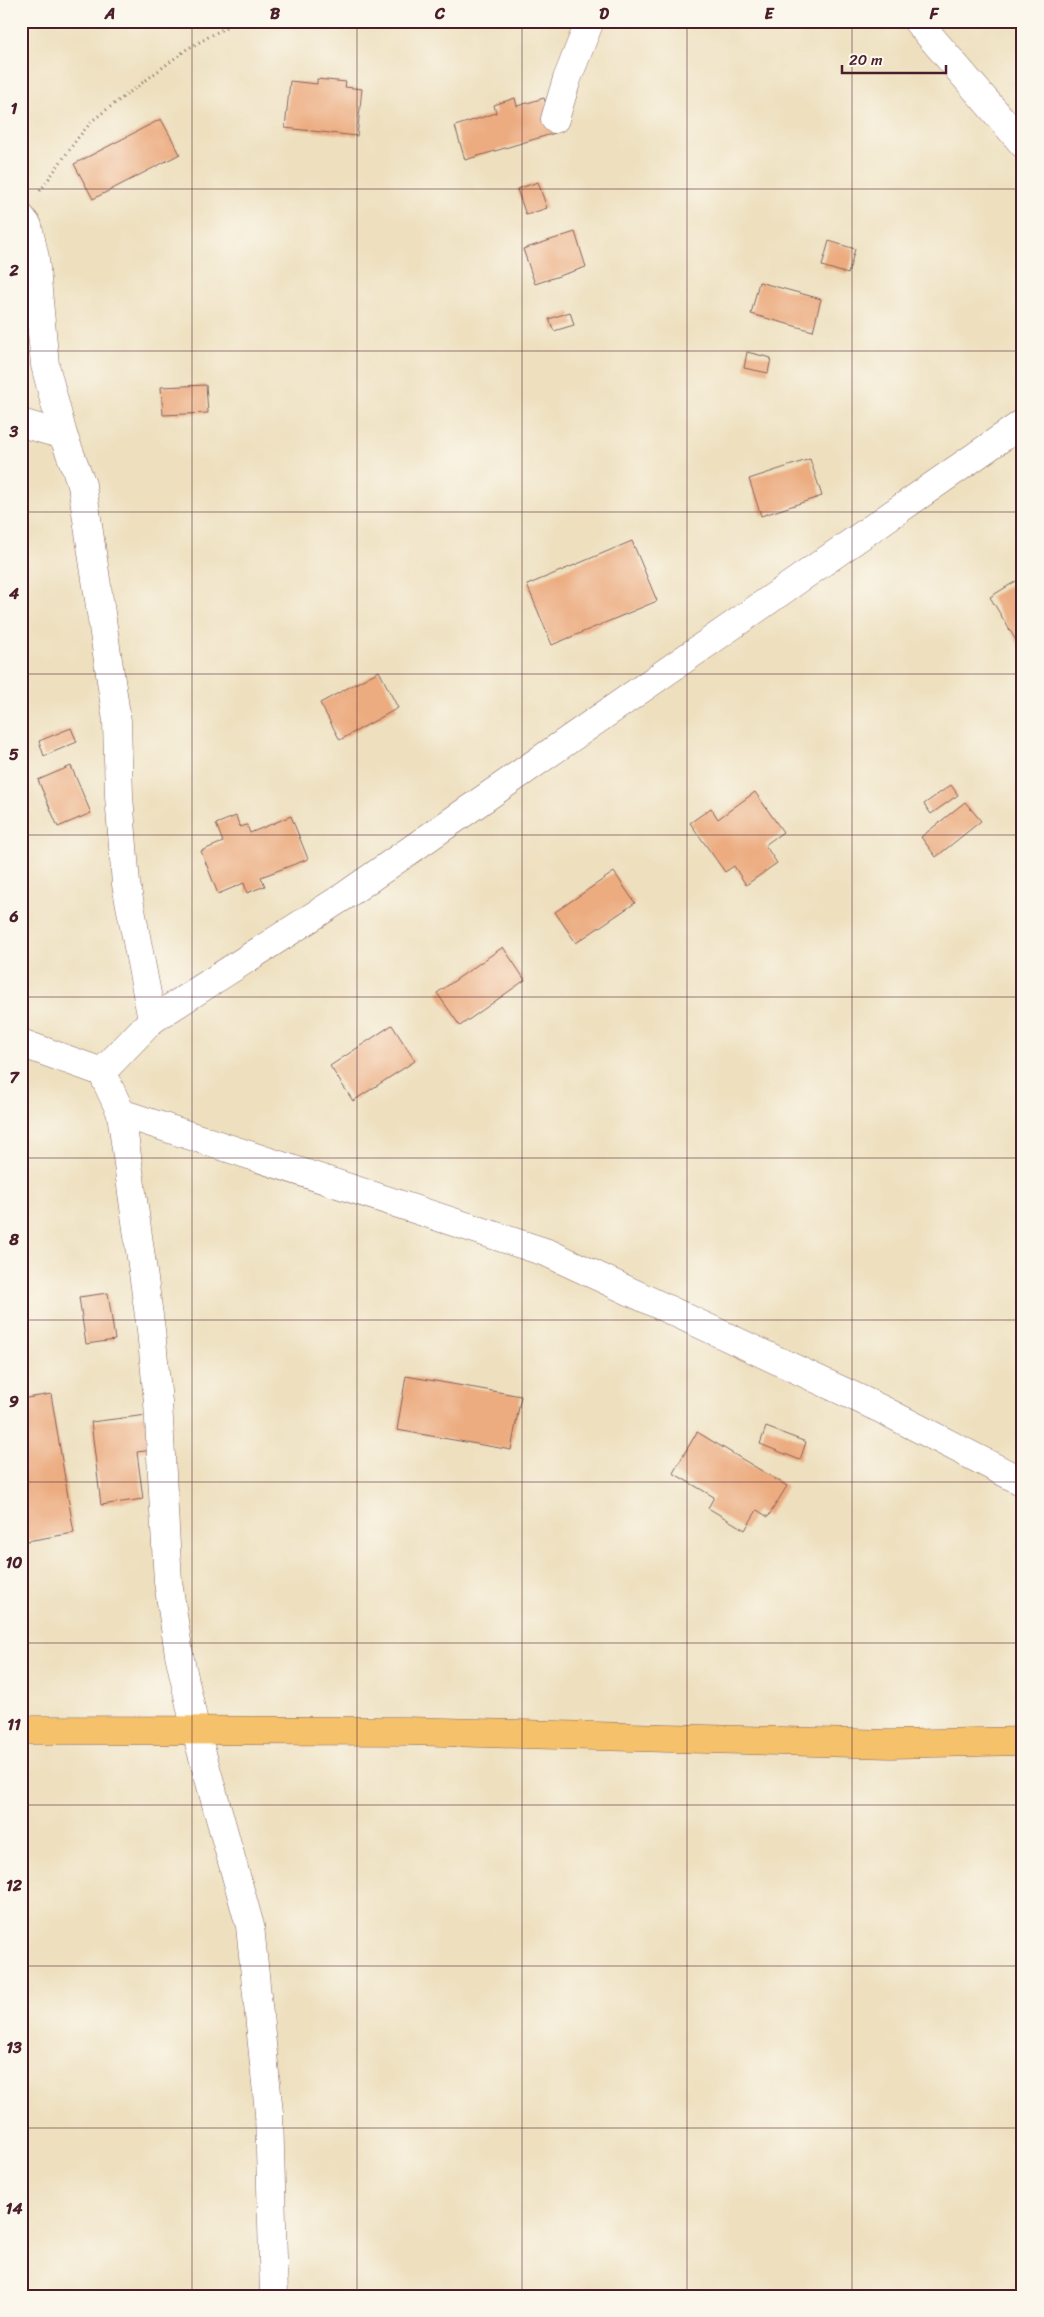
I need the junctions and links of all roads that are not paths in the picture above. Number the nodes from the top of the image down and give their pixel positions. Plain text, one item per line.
1 (590, 21) edge
2 (917, 21) edge
3 (555, 119) dead end
4 (1023, 144) edge
5 (29, 207) edge
6 (1023, 422) edge
7 (21, 423) edge
8 (64, 435) junction
9 (152, 1020) junction
10 (21, 1043) edge
11 (102, 1072) junction
12 (121, 1113) junction
13 (1023, 1482) edge
14 (21, 1730) edge
15 (196, 1732) junction
16 (1023, 1741) edge
17 (274, 2296) edge

1 - 3 street
2 - 4 street
5 - 8 street
6 - 9 street
7 - 8 street
8 - 9 street
9 - 11 street
10 - 11 street
11 - 12 street
12 - 13 street
12 - 15 street
14 - 15 main road
15 - 16 main road
15 - 17 street

